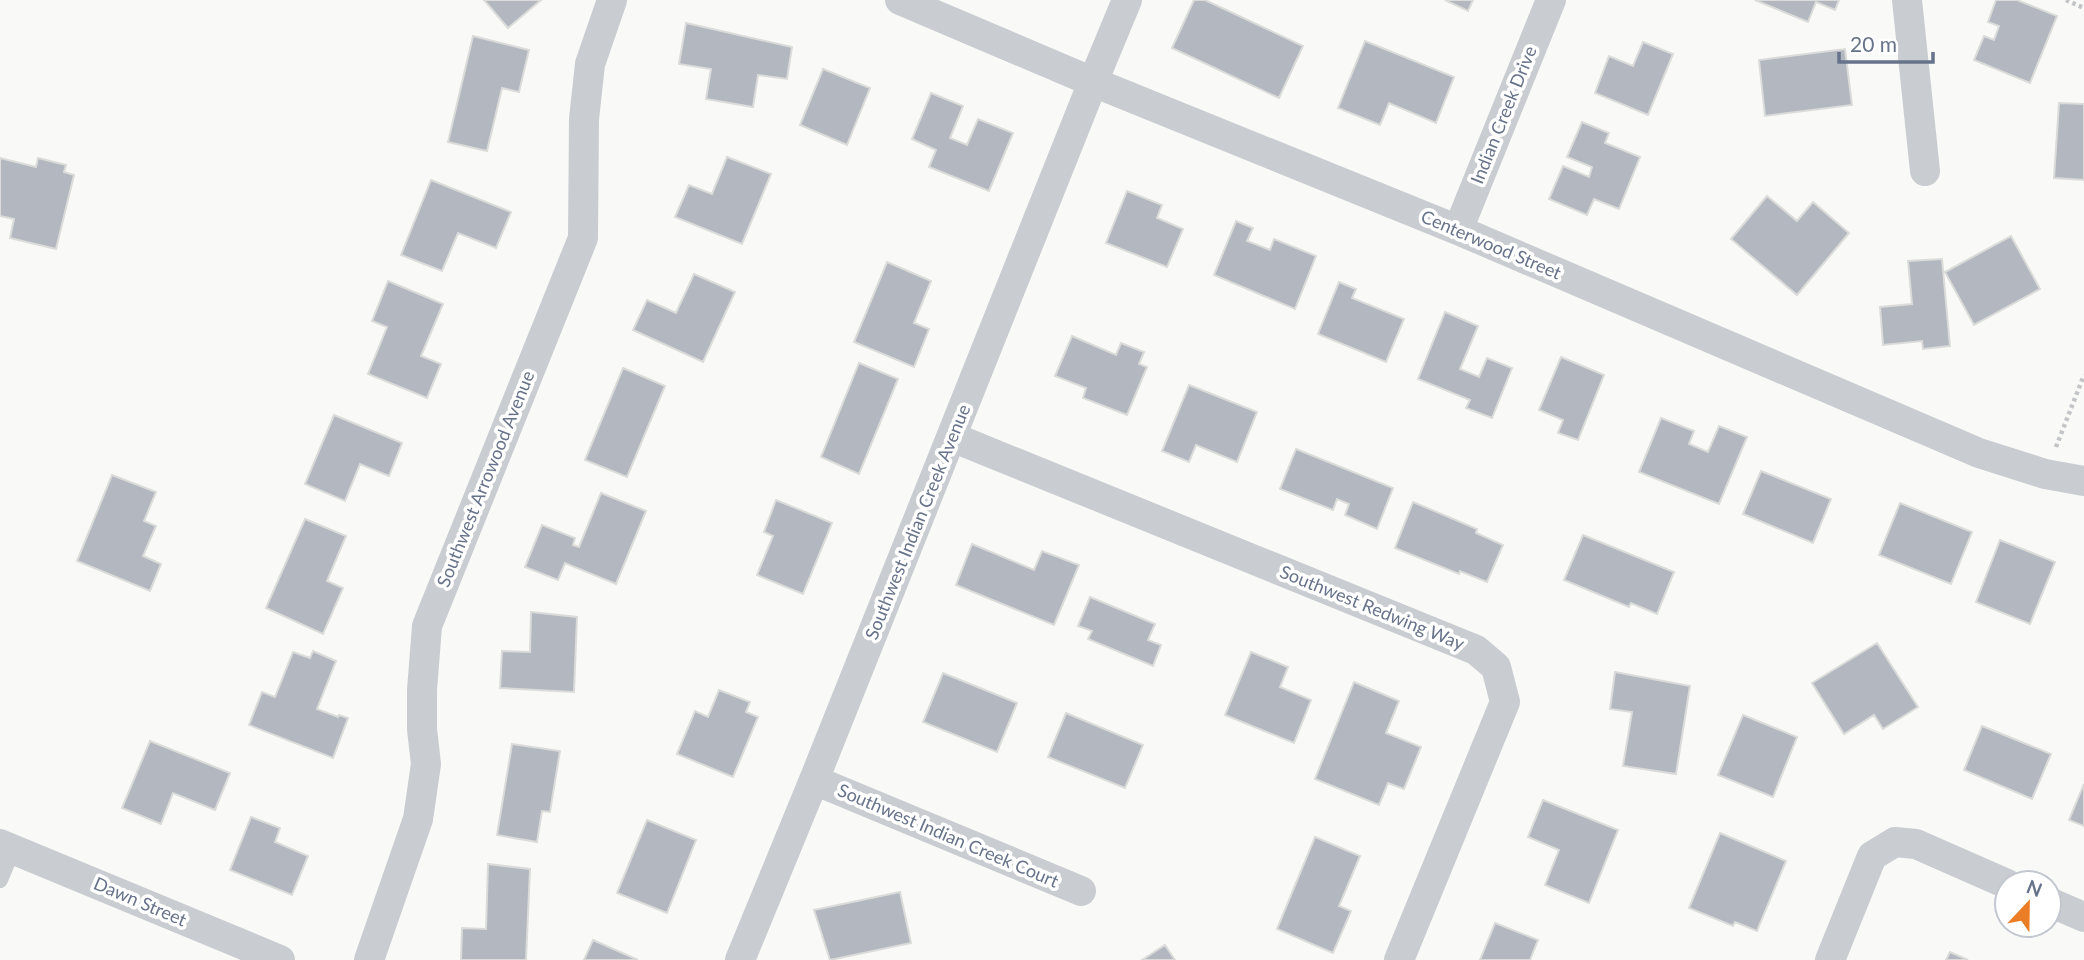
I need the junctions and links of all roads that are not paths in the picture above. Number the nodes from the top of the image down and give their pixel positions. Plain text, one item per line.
1 (612, 0) edge
2 (900, 0) edge
3 (1127, 0) edge
4 (1551, 0) edge
5 (1907, 0) edge
6 (1093, 82) junction
7 (1926, 171) dead end
8 (1458, 230) junction
9 (952, 437) junction
10 (2084, 481) edge
11 (814, 780) junction
12 (7, 846) edge
13 (1993, 878) edge
14 (0, 880) edge
15 (1081, 891) dead end
16 (2063, 908) edge
17 (2084, 917) edge
18 (281, 960) edge
19 (369, 960) edge
20 (740, 960) edge
21 (1399, 960) edge
22 (1830, 960) edge

1 - 19 street, Southwest Arrowood Avenue
2 - 6 street, Centerwood Street
3 - 6 street, Southwest Indian Creek Avenue
4 - 8 street, Indian Creek Drive
5 - 7 street
6 - 8 street, Centerwood Street
6 - 9 street, Southwest Indian Creek Avenue
8 - 10 street, Centerwood Street
9 - 11 street, Southwest Indian Creek Avenue
9 - 21 street, Southwest Redwing Way
11 - 15 street, Southwest Indian Creek Court
11 - 20 street, Southwest Indian Creek Avenue
12 - 14 lane
12 - 18 street, Dawn Street
13 - 22 street
16 - 17 street

